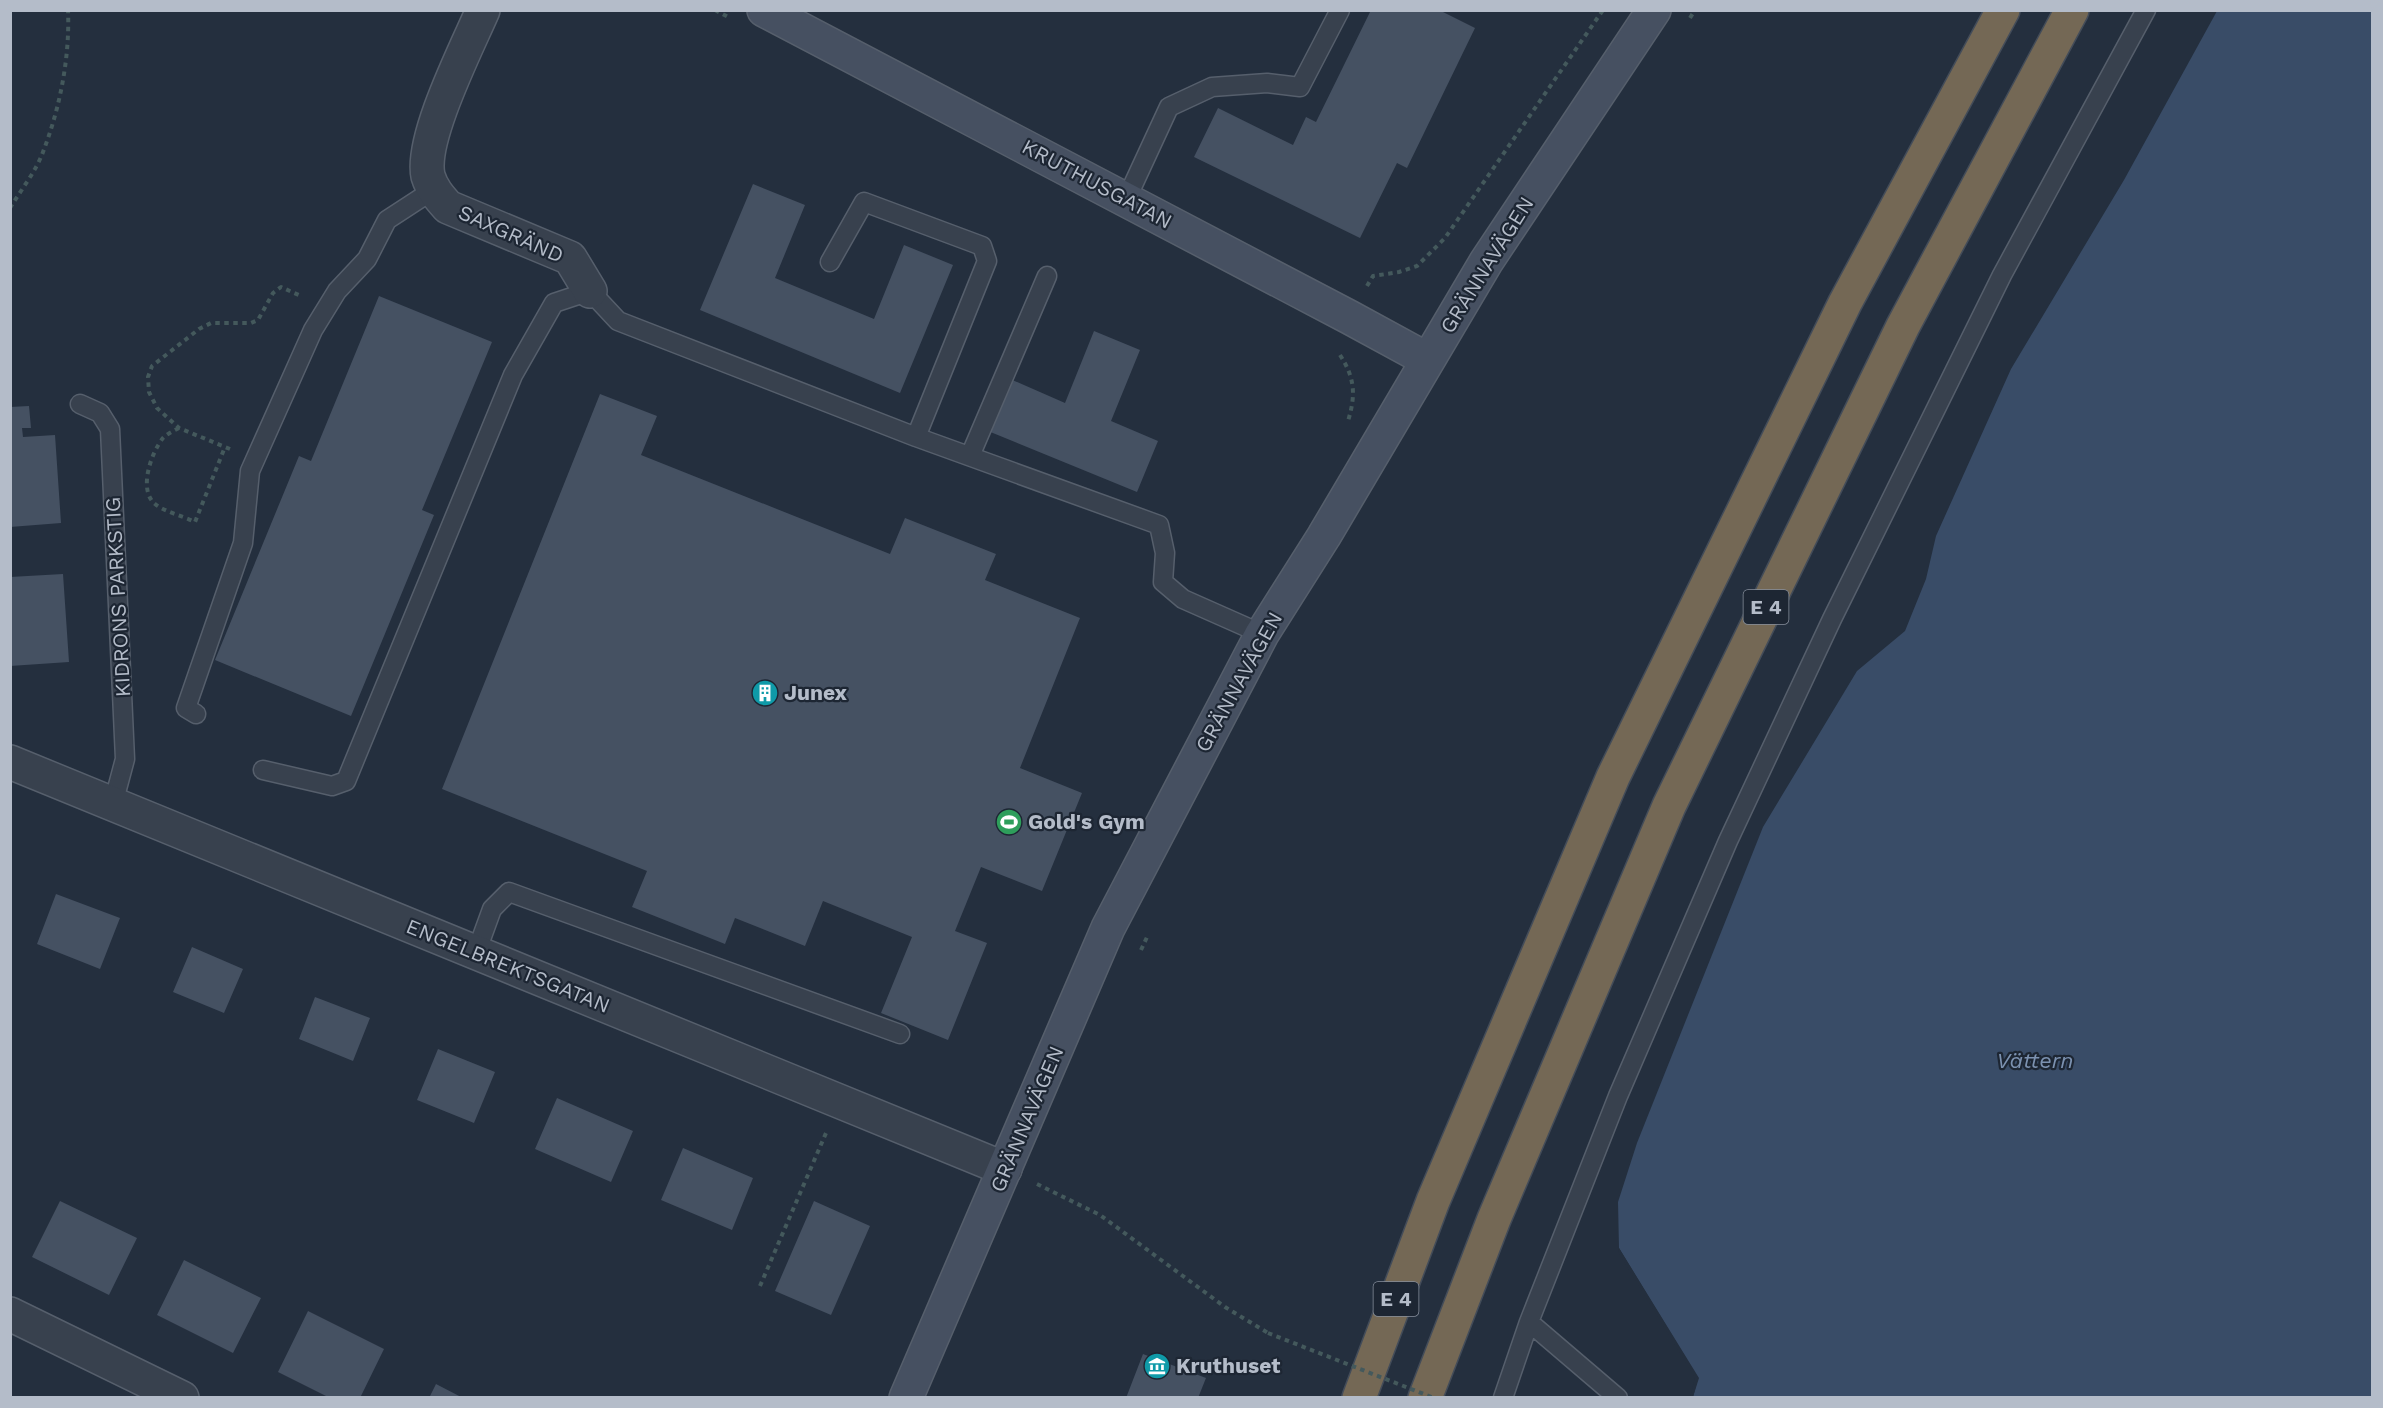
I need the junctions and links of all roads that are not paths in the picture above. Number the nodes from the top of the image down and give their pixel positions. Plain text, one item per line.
1 (483, 10) edge
2 (764, 10) edge
3 (1340, 10) edge
4 (1654, 10) edge
5 (2003, 10) edge
6 (2072, 10) edge
7 (2146, 10) edge
8 (433, 190) junction
9 (1126, 200) junction
10 (830, 262) dead end
11 (1047, 276) dead end
12 (590, 291) junction
13 (1428, 360) junction
14 (80, 404) dead end
15 (916, 437) junction
16 (970, 456) junction
17 (1262, 634) junction
18 (196, 714) dead end
19 (10, 762) edge
20 (264, 770) dead end
21 (113, 804) junction
22 (476, 953) junction
23 (900, 1034) dead end
24 (1005, 1169) junction
25 (10, 1314) edge
26 (1529, 1322) junction
27 (182, 1398) edge
28 (906, 1398) edge
29 (1359, 1398) edge
30 (1425, 1398) edge
31 (1503, 1398) edge
32 (1618, 1398) edge

1 - 8 street
2 - 9 main road, KRUTHUSGATAN
3 - 9 lane
4 - 13 main road, GRÄNNAVÄGEN
5 - 29 highway, E 4
6 - 30 highway, E 4
7 - 26 lane
8 - 12 street, SAXGRÄND
8 - 18 lane
9 - 13 main road, KRUTHUSGATAN
10 - 15 lane
11 - 16 lane
12 - 15 lane
12 - 20 lane
13 - 17 main road, GRÄNNAVÄGEN
14 - 21 lane, KIDRONS PARKSTIG
15 - 16 lane
16 - 17 lane
17 - 24 main road, GRÄNNAVÄGEN
19 - 21 street, ENGELBREKTSGATAN
21 - 22 street, ENGELBREKTSGATAN
22 - 23 lane
22 - 24 street, ENGELBREKTSGATAN
24 - 28 main road, GRÄNNAVÄGEN
25 - 27 street
26 - 31 lane
26 - 32 lane

